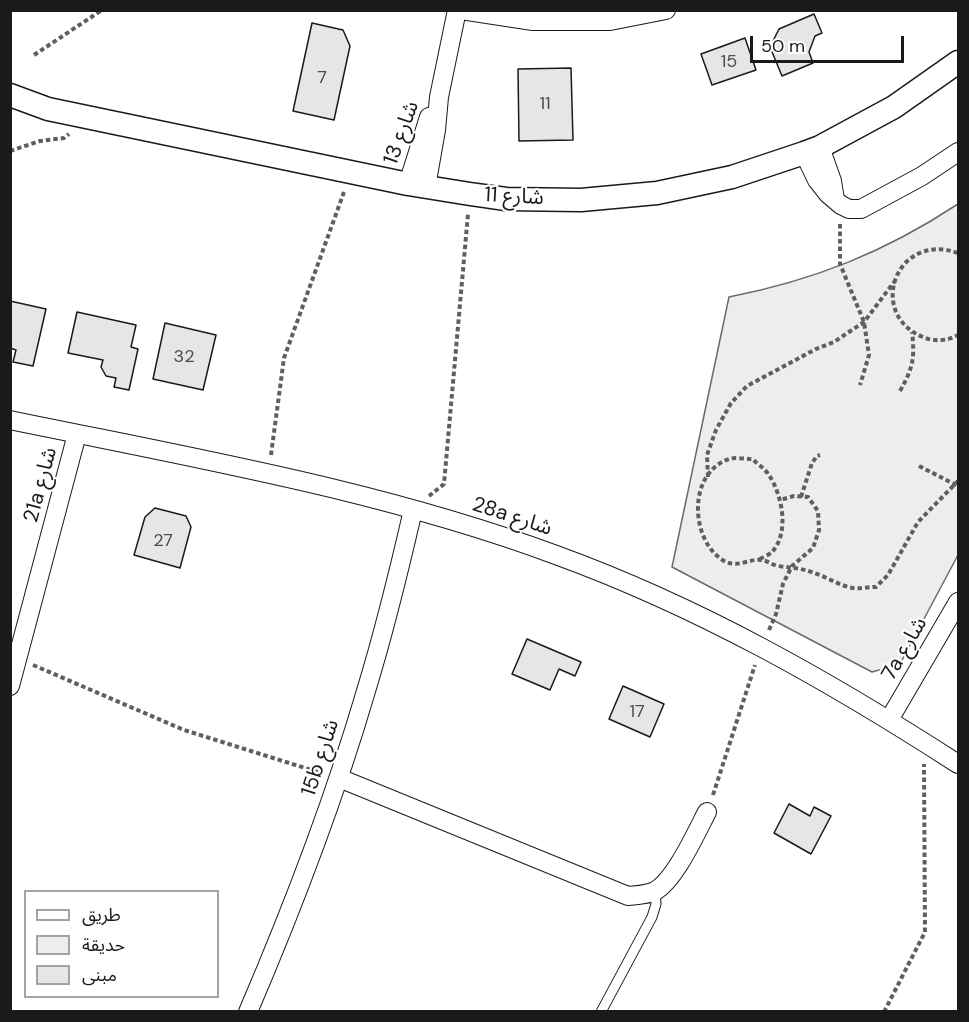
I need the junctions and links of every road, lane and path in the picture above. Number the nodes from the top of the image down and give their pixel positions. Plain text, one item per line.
1 (102, 10) edge
2 (457, 10) edge
3 (461, 10) edge
4 (666, 10) edge
5 (34, 55) dead end
6 (958, 62) edge
7 (10, 95) edge
8 (48, 109) junction
9 (10, 111) edge
10 (812, 150) junction
11 (958, 152) edge
12 (352, 172) junction
13 (417, 185) junction
14 (470, 194) junction
15 (838, 203) junction
16 (958, 253) edge
17 (894, 282) junction
18 (864, 322) junction
19 (912, 332) junction
20 (958, 335) edge
21 (860, 385) dead end
22 (900, 391) dead end
23 (10, 420) edge
24 (77, 434) junction
25 (820, 455) dead end
26 (919, 466) dead end
27 (269, 474) junction
28 (708, 478) junction
29 (958, 484) edge
30 (801, 497) dead end
31 (413, 510) junction
32 (760, 559) junction
33 (958, 602) edge
34 (19, 658) junction
35 (10, 686) edge
36 (890, 720) junction
37 (924, 742) junction
38 (958, 764) edge
39 (339, 778) junction
40 (707, 812) dead end
41 (655, 891) junction
42 (248, 1011) edge
43 (601, 1011) edge
44 (884, 1011) edge

1 - 5 path
2 - 13 street, شارع 13
3 - 4 street
6 - 10 street, شارع 11
7 - 8 street, شارع 11
8 - 9 street, شارع 11
8 - 12 street, شارع 11
10 - 14 street, شارع 11
10 - 15 street
11 - 15 street
12 - 13 street, شارع 11
12 - 27 path
13 - 14 street, شارع 11
14 - 31 path
15 - 18 path
16 - 17 path
17 - 18 path
17 - 19 path
18 - 21 path
18 - 28 path
19 - 20 path
19 - 22 path
23 - 24 street, 28a شارع
24 - 27 street, 28a شارع
24 - 34 street, 21a شارع
25 - 30 path
26 - 29 path
27 - 31 street, 28a شارع
28 - 32 path
28 - 32 path
29 - 32 path
31 - 36 street, 28a شارع
31 - 39 street, 15b شارع
33 - 36 street, 7a شارع
34 - 35 street, 21a شارع
34 - 39 path
36 - 37 street, 28a شارع
37 - 38 street, 28a شارع
37 - 44 path
39 - 41 street
39 - 42 street, 15b شارع
40 - 41 street
41 - 43 lane

